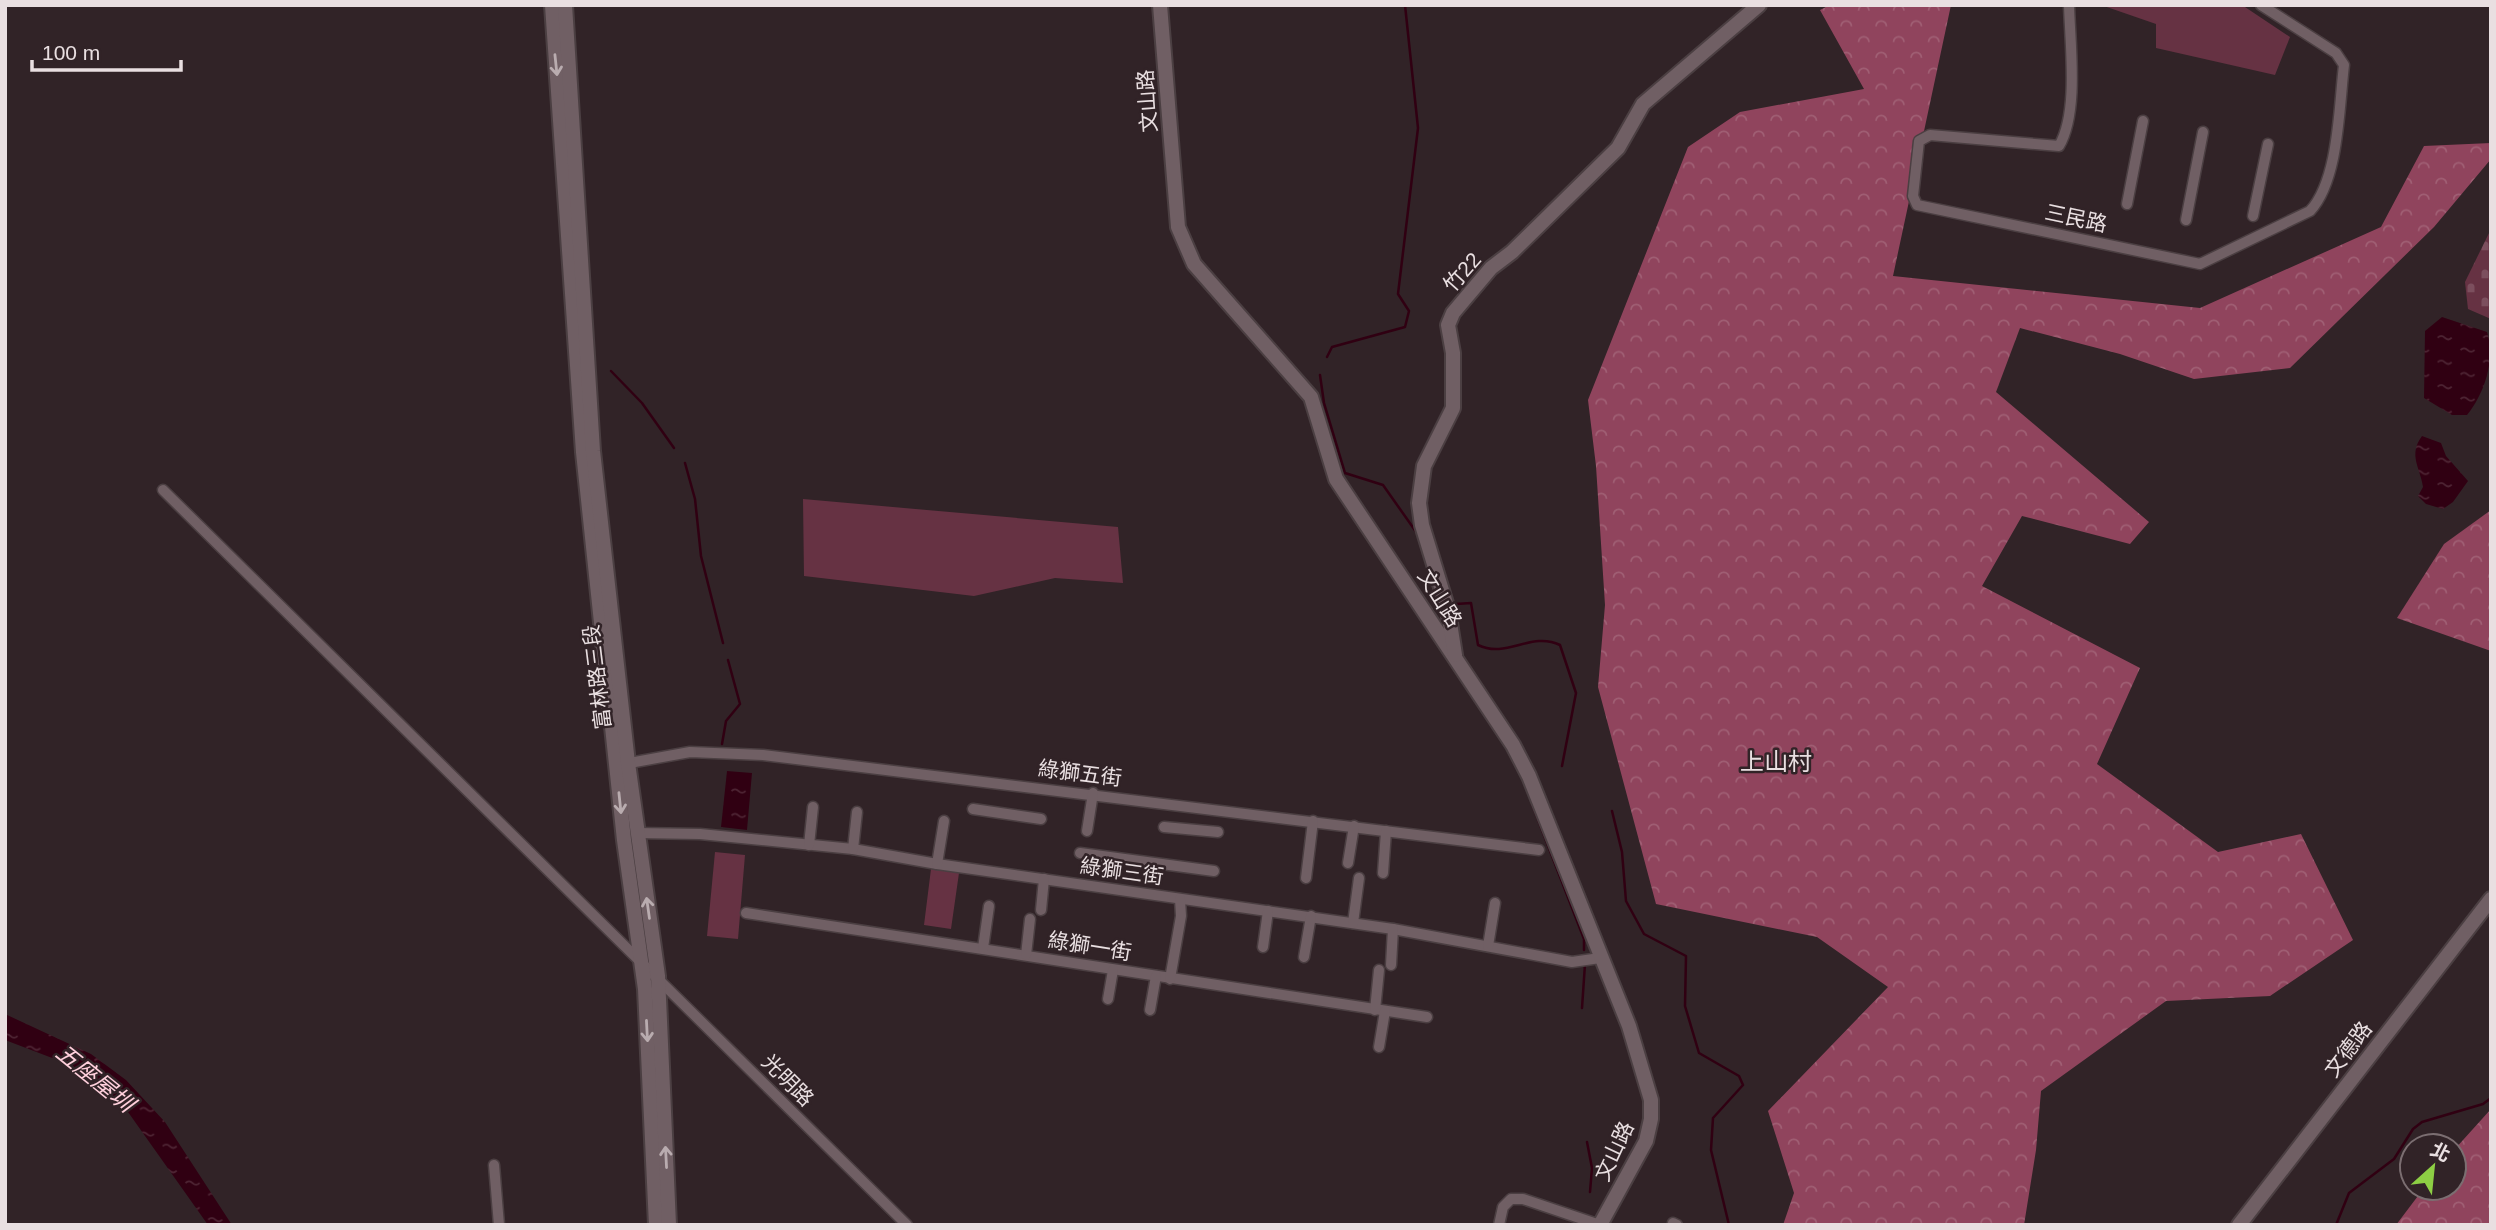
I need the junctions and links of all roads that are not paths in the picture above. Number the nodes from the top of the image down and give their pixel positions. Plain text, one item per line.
1 (552, 5) edge
2 (565, 5) edge
3 (1160, 5) edge
4 (1759, 5) edge
5 (2069, 5) edge
6 (2261, 5) edge
7 (2143, 121) dead end
8 (567, 124) junction
9 (2203, 132) dead end
10 (2268, 144) dead end
11 (2127, 204) dead end
12 (2253, 216) dead end
13 (2186, 220) dead end
14 (163, 490) dead end
15 (1456, 663) junction
16 (622, 765) junction
17 (1093, 793) junction
18 (813, 807) dead end
19 (974, 809) dead end
20 (857, 812) dead end
21 (1041, 819) dead end
22 (944, 821) dead end
23 (1313, 821) junction
24 (1164, 827) dead end
25 (1354, 827) junction
26 (1087, 831) dead end
27 (1386, 831) junction
28 (1218, 832) dead end
29 (637, 833) junction
30 (809, 845) junction
31 (853, 849) junction
32 (1539, 850) dead end
33 (1080, 853) dead end
34 (1348, 863) dead end
35 (937, 864) junction
36 (1214, 870) dead end
37 (1383, 873) dead end
38 (1306, 878) dead end
39 (1359, 878) dead end
40 (1044, 879) junction
41 (1180, 899) junction
42 (2491, 899) edge
43 (1495, 903) dead end
44 (989, 906) dead end
45 (1041, 910) dead end
46 (1268, 911) junction
47 (746, 913) dead end
48 (1311, 916) junction
49 (1030, 919) dead end
50 (1353, 923) junction
51 (1393, 929) junction
52 (1488, 946) junction
53 (1263, 947) dead end
54 (984, 948) junction
55 (1026, 955) junction
56 (1304, 957) dead end
57 (1600, 958) junction
58 (642, 962) junction
59 (1391, 965) dead end
60 (1113, 970) junction
61 (1379, 970) dead end
62 (658, 976) junction
63 (1156, 976) junction
64 (1170, 979) junction
65 (1108, 999) dead end
66 (1150, 1010) dead end
67 (1380, 1010) junction
68 (1427, 1017) dead end
69 (1379, 1047) dead end
70 (495, 1165) dead end
71 (499, 1225) edge
72 (656, 1225) edge
73 (669, 1225) edge
74 (907, 1225) edge
75 (1499, 1225) edge
76 (1600, 1225) edge
77 (2239, 1225) edge

1 -> 8 main road
2 - 8 main road
3 - 15 main road, 文山路
4 - 15 main road, 竹22 / 竹22
5 - 6 street, 三民路
7 - 11 street
8 - 16 main road, 富林路三段
9 - 13 street
10 - 12 street
14 - 58 street, 光明路
15 - 57 main road, 文山路
16 - 17 street, 綠獅五街
16 - 29 main road, 富林路三段
16 -> 58 main road, 富林路三段
17 - 23 street, 綠獅五街
17 - 26 street
18 - 30 street
19 - 21 street
20 - 31 street
22 - 35 street
23 - 25 street, 綠獅五街
23 - 38 street
24 - 28 street
25 - 27 street, 綠獅五街
25 - 34 street
27 - 32 street, 綠獅五街
27 - 37 street
29 - 30 street, 綠獅三街
62 -> 29 main road, 富林路三段
30 - 31 street, 綠獅三街
31 - 35 street, 綠獅三街
33 - 36 street
35 - 40 street, 綠獅三街
39 - 50 street
40 - 41 street, 綠獅三街
40 - 45 street
41 - 46 street, 綠獅三街
41 - 64 street
42 - 77 main road, 文德路
43 - 52 street
44 - 54 street
46 - 48 street, 綠獅三街
46 - 53 street
47 - 54 street, 綠獅一街
48 - 50 street, 綠獅三街
48 - 56 street
49 - 55 street
50 - 51 street, 綠獅三街
51 - 52 street, 綠獅三街
51 - 59 street
52 - 57 street, 綠獅三街
54 - 55 street, 綠獅一街
55 - 60 street, 綠獅一街
57 - 76 main road, 文山路
58 - 62 street, 光明路
58 -> 72 main road, 富林路三段
60 - 63 street, 綠獅一街
60 - 65 street
61 - 67 street
73 -> 62 main road, 富林路三段
62 - 74 street, 光明路
63 - 64 street, 綠獅一街
63 - 66 street
64 - 67 street, 綠獅一街
67 - 68 street, 綠獅一街
67 - 69 street
70 - 71 street
75 - 76 street

